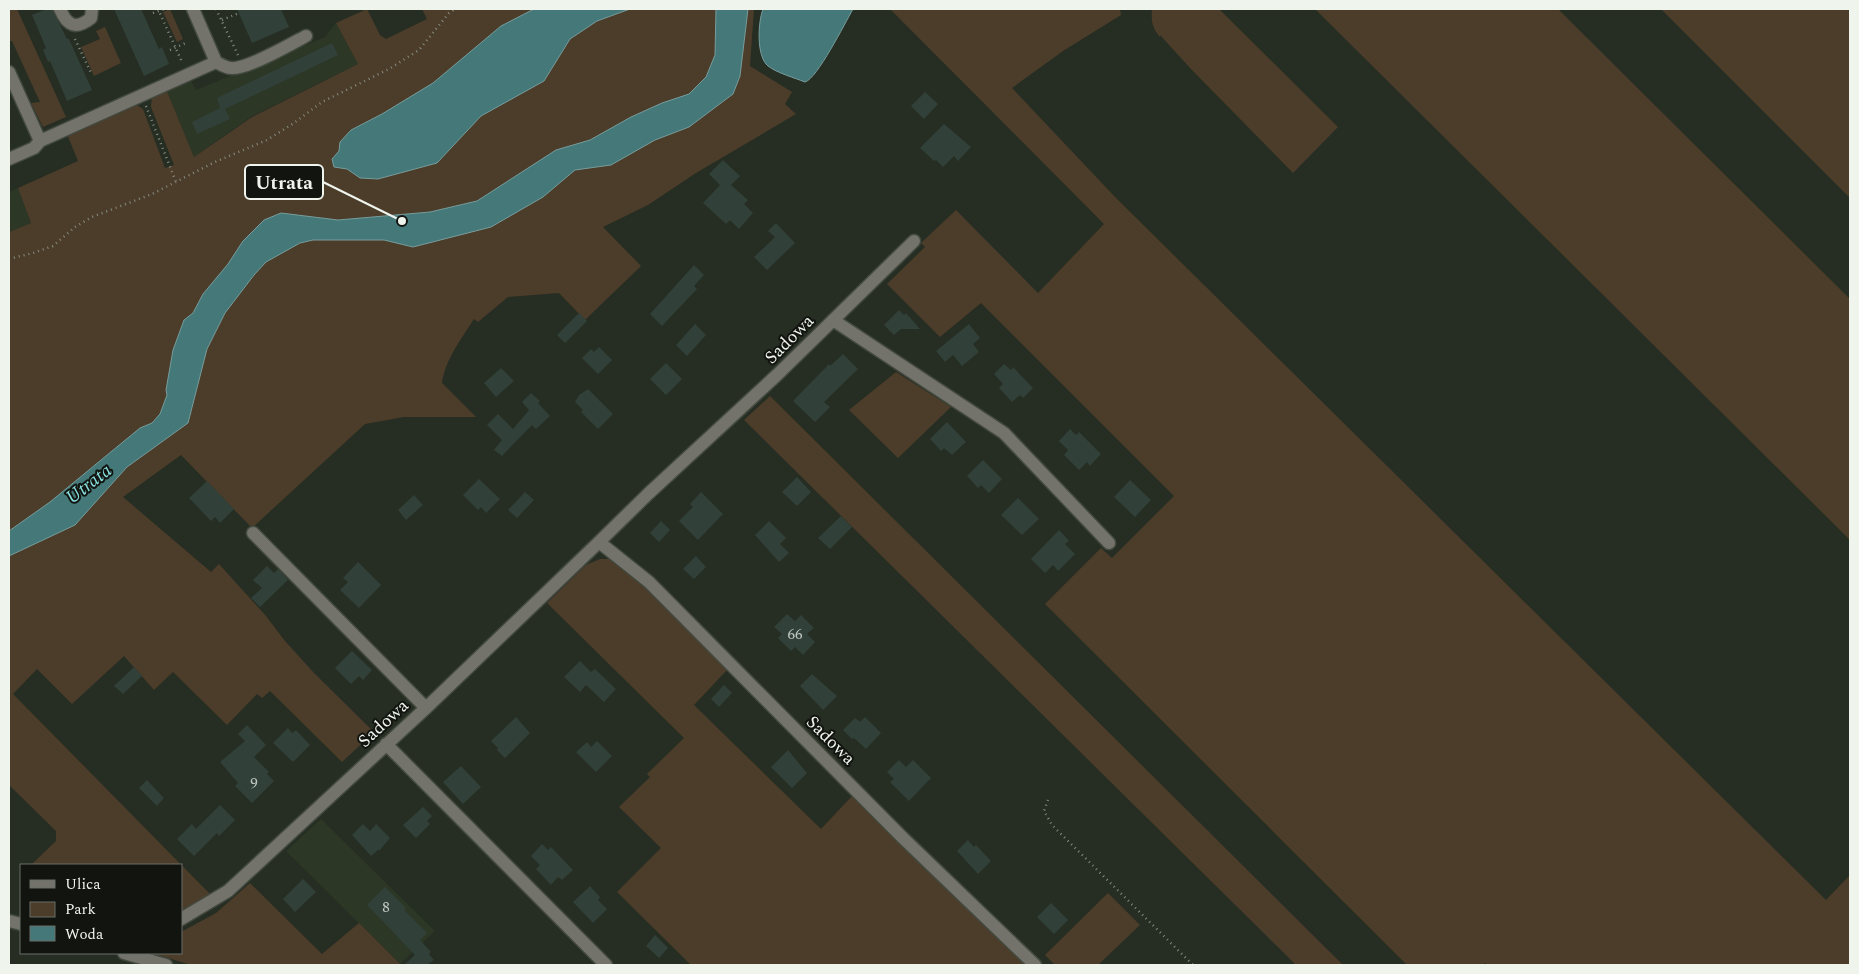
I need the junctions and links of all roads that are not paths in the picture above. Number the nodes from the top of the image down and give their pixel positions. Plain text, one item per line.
1 (60, 9) edge
2 (92, 9) edge
3 (193, 9) edge
4 (306, 36) dead end
5 (216, 62) junction
6 (9, 72) edge
7 (40, 141) junction
8 (9, 159) edge
9 (914, 241) dead end
10 (833, 320) junction
11 (252, 533) dead end
12 (599, 542) junction
13 (1109, 543) dead end
14 (426, 708) junction
15 (386, 744) junction
16 (182, 918) edge
17 (131, 954) edge
18 (166, 965) edge
19 (606, 965) edge
20 (1035, 965) edge

1 - 2 street
3 - 5 street
4 - 5 street
5 - 7 street
6 - 7 street
7 - 8 street
9 - 10 street, Sadowa
10 - 12 street, Sadowa
10 - 13 street
11 - 14 street
12 - 14 street, Sadowa
12 - 20 street, Sadowa
14 - 15 street, Sadowa
15 - 16 street, Sadowa
15 - 19 street
17 - 18 street

